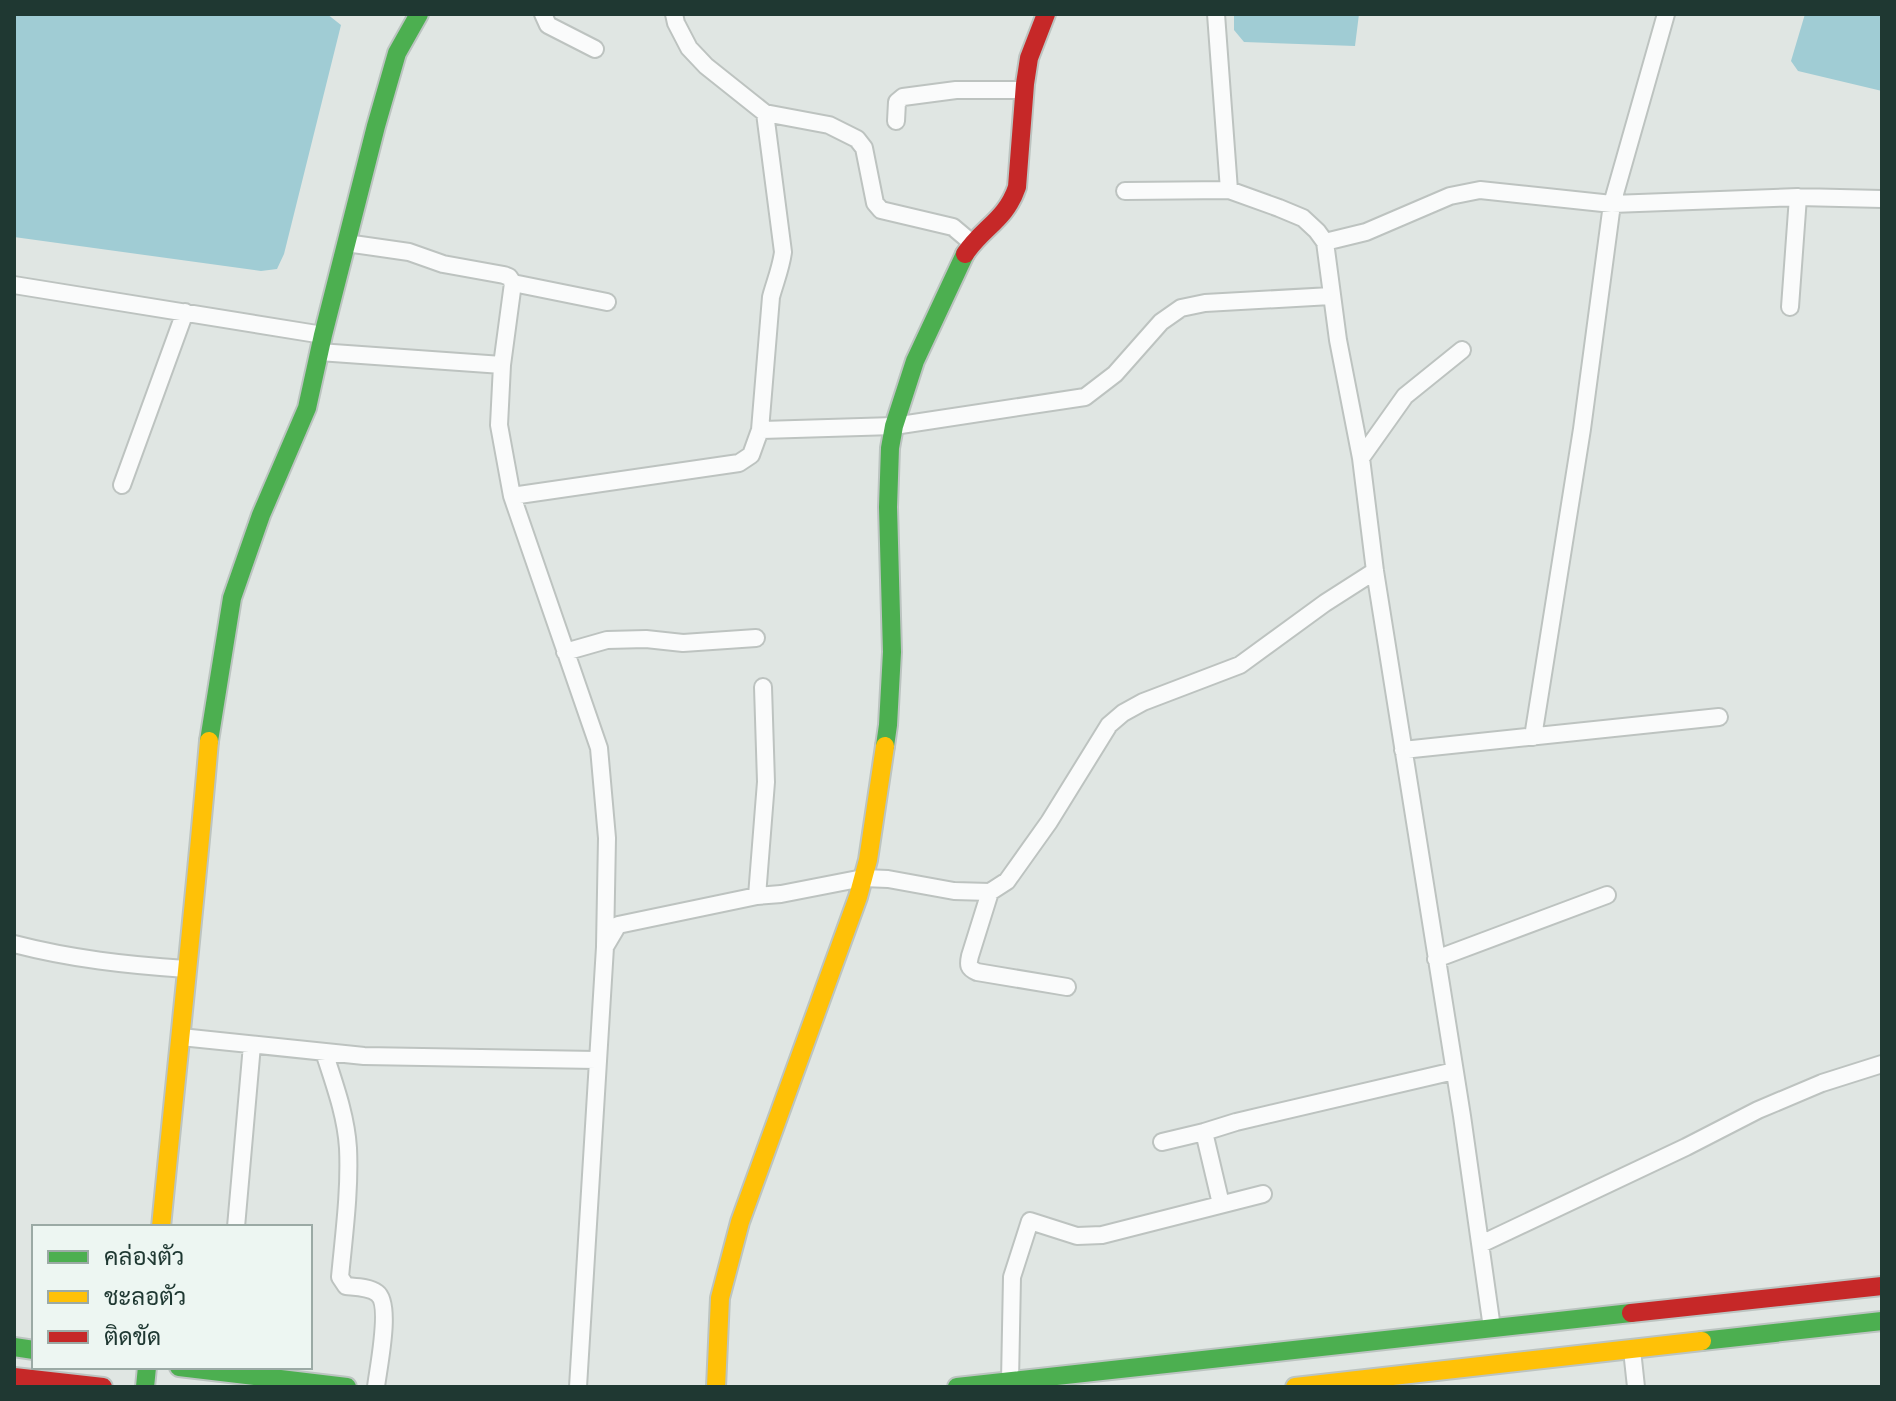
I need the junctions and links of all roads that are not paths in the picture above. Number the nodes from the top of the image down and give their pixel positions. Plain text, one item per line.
1 (419, 14) edge
2 (543, 14) edge
3 (674, 14) edge
4 (1046, 14) edge
5 (1216, 14) edge
6 (1666, 14) edge
7 (595, 49) dead end
8 (1025, 90) junction
9 (765, 113) junction
10 (896, 121) dead end
11 (1229, 190) junction
12 (1125, 191) dead end
13 (1798, 197) junction
14 (1882, 199) edge
15 (1612, 204) junction
16 (1325, 242) junction
17 (346, 243) junction
18 (972, 243) junction
19 (513, 283) junction
20 (14, 285) edge
21 (1331, 296) junction
22 (607, 302) dead end
23 (1790, 307) dead end
24 (185, 312) junction
25 (321, 344) junction
26 (1462, 350) dead end
27 (502, 365) junction
28 (894, 426) junction
29 (760, 430) junction
30 (1361, 458) junction
31 (122, 485) dead end
32 (512, 496) junction
33 (1375, 571) junction
34 (756, 638) dead end
35 (565, 652) junction
36 (763, 687) dead end
37 (1719, 717) dead end
38 (1533, 737) junction
39 (1403, 750) junction
40 (863, 878) junction
41 (990, 892) junction
42 (1607, 895) dead end
43 (757, 896) junction
44 (14, 944) edge
45 (605, 947) junction
46 (1436, 959) junction
47 (186, 969) junction
48 (1067, 987) dead end
49 (181, 1037) junction
50 (252, 1045) junction
51 (324, 1052) junction
52 (596, 1060) junction
53 (1882, 1064) edge
54 (1454, 1071) junction
55 (1204, 1132) junction
56 (1162, 1142) dead end
57 (1263, 1194) dead end
58 (1221, 1204) junction
59 (161, 1225) edge
60 (236, 1225) edge
61 (1481, 1244) junction
62 (1882, 1286) edge
63 (1882, 1321) edge
64 (1492, 1328) junction
65 (1632, 1350) junction
66 (223, 1370) edge
67 (14, 1377) edge
68 (1010, 1381) junction
69 (103, 1387) edge
70 (347, 1387) edge
71 (376, 1387) edge
72 (578, 1387) edge
73 (716, 1387) edge
74 (957, 1387) edge
75 (1295, 1387) edge
76 (1636, 1387) edge

1 - 17 street
2 - 7 street
3 - 9 street
4 - 8 street
5 - 11 street
6 - 15 street
8 - 10 street
8 - 18 street
9 - 18 street
9 - 29 street
11 - 12 street
11 - 16 street
13 - 14 street
13 - 15 street
13 - 23 street
15 - 16 street
15 - 38 street
16 - 21 street
17 - 19 street
17 - 25 street
18 - 28 street
19 - 22 street
19 - 27 street
20 - 24 street
21 - 28 street
21 - 30 street
24 - 25 street
24 - 31 street
25 - 27 street
25 - 47 street
26 - 30 street
27 - 32 street
28 - 29 street
28 - 40 street
29 - 32 street
30 - 33 street
32 - 35 street
33 - 39 street
33 - 41 street
34 - 35 street
35 - 45 street
36 - 43 street
37 - 38 street
38 - 39 street
39 - 46 street
40 - 41 street
40 - 43 street
40 - 73 street
41 - 48 street
42 - 46 street
43 - 45 street
44 - 47 street
45 - 52 street
46 - 54 street
47 - 49 street
49 - 50 street
49 - 59 street
50 - 51 street
50 - 60 street
51 - 52 street
51 - 71 street
52 - 72 street
53 - 61 street
54 - 55 street
54 - 61 street
55 - 56 street
55 - 58 street
57 - 58 street
58 - 68 street
61 - 64 street
62 - 64 street
63 - 65 street
64 - 68 street
65 - 75 street
65 - 76 street
66 - 70 street
67 - 69 street
68 - 74 street

